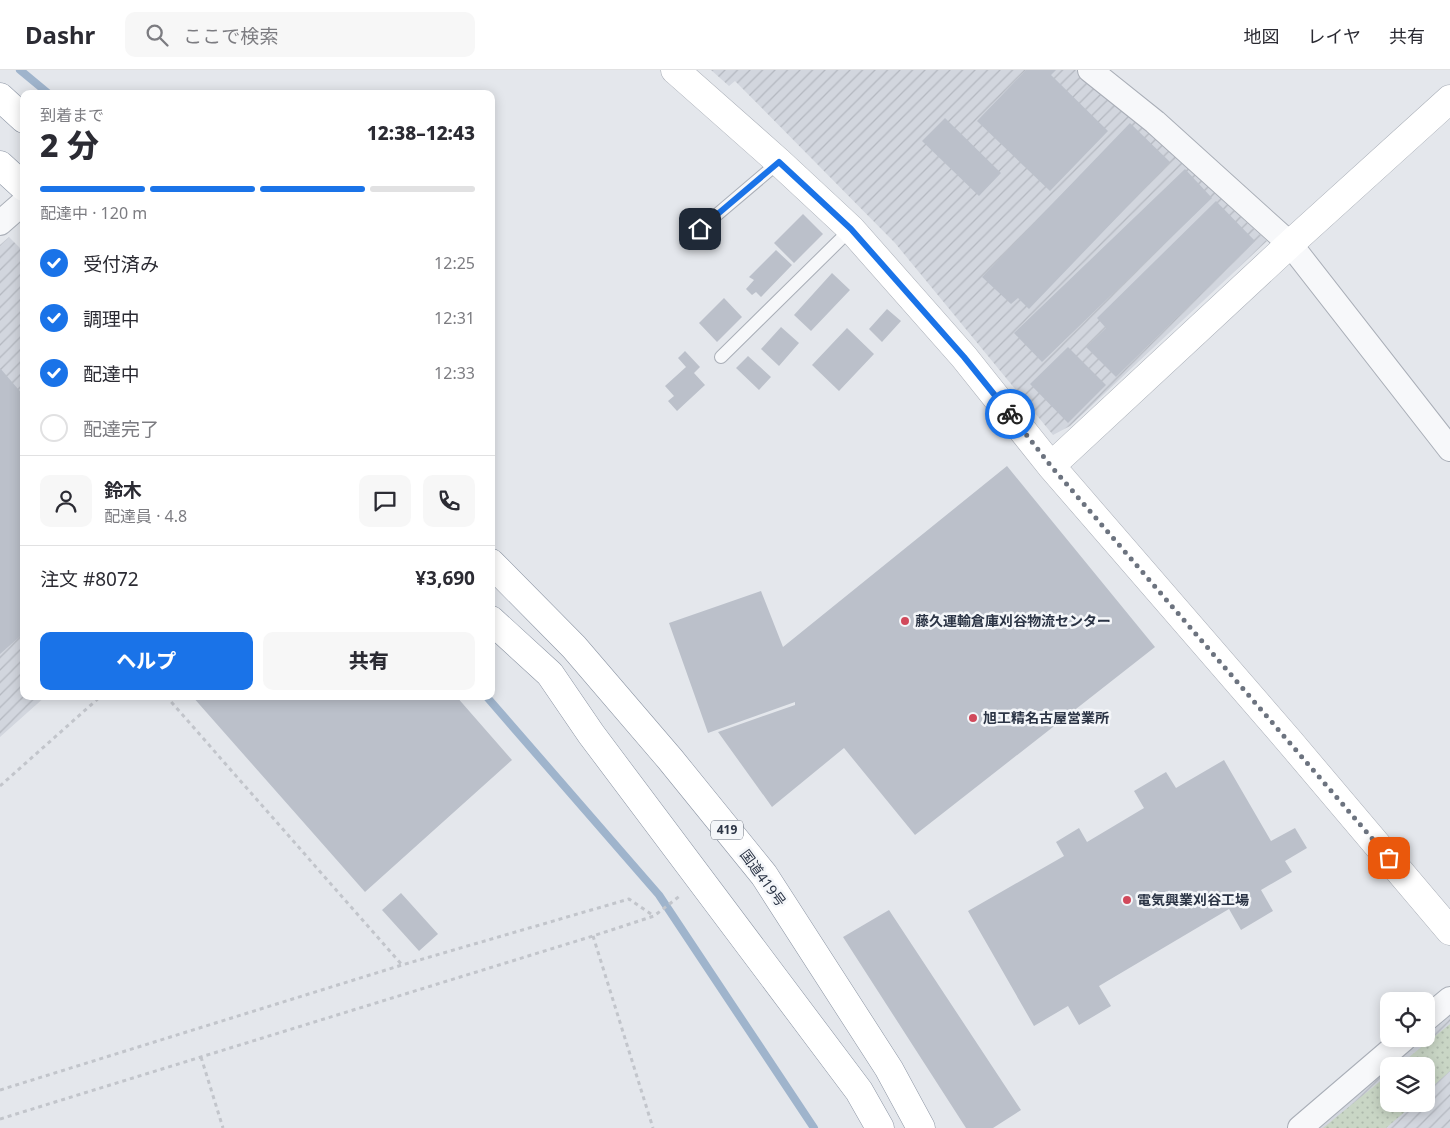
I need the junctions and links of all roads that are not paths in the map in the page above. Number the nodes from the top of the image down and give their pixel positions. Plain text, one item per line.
1 (675, 70) edge
2 (1090, 70) edge
3 (0, 97) edge
4 (1450, 100) edge
5 (20, 115) edge
6 (779, 162) junction
7 (0, 165) edge
8 (20, 183) edge
9 (20, 206) edge
10 (0, 223) edge
11 (700, 229) dead end
12 (851, 229) junction
13 (1290, 244) junction
14 (721, 357) dead end
15 (1450, 449) edge
16 (1051, 466) junction
17 (495, 567) edge
18 (495, 624) edge
19 (1450, 931) edge
20 (1450, 999) edge
21 (1435, 1012) edge
22 (1395, 1047) edge
23 (880, 1128) edge
24 (921, 1128) edge
25 (1300, 1128) edge

1 - 6 main road
2 - 13 street
3 - 5 main road
4 - 13 main road
6 - 11 lane
6 - 12 main road
7 - 8 main road
9 - 10 street
12 - 14 lane
12 - 16 main road
13 - 15 street
13 - 16 main road
16 - 19 main road
17 - 24 main road, 国道419号 / 419
18 - 23 main road
20 - 21 street
22 - 25 street

